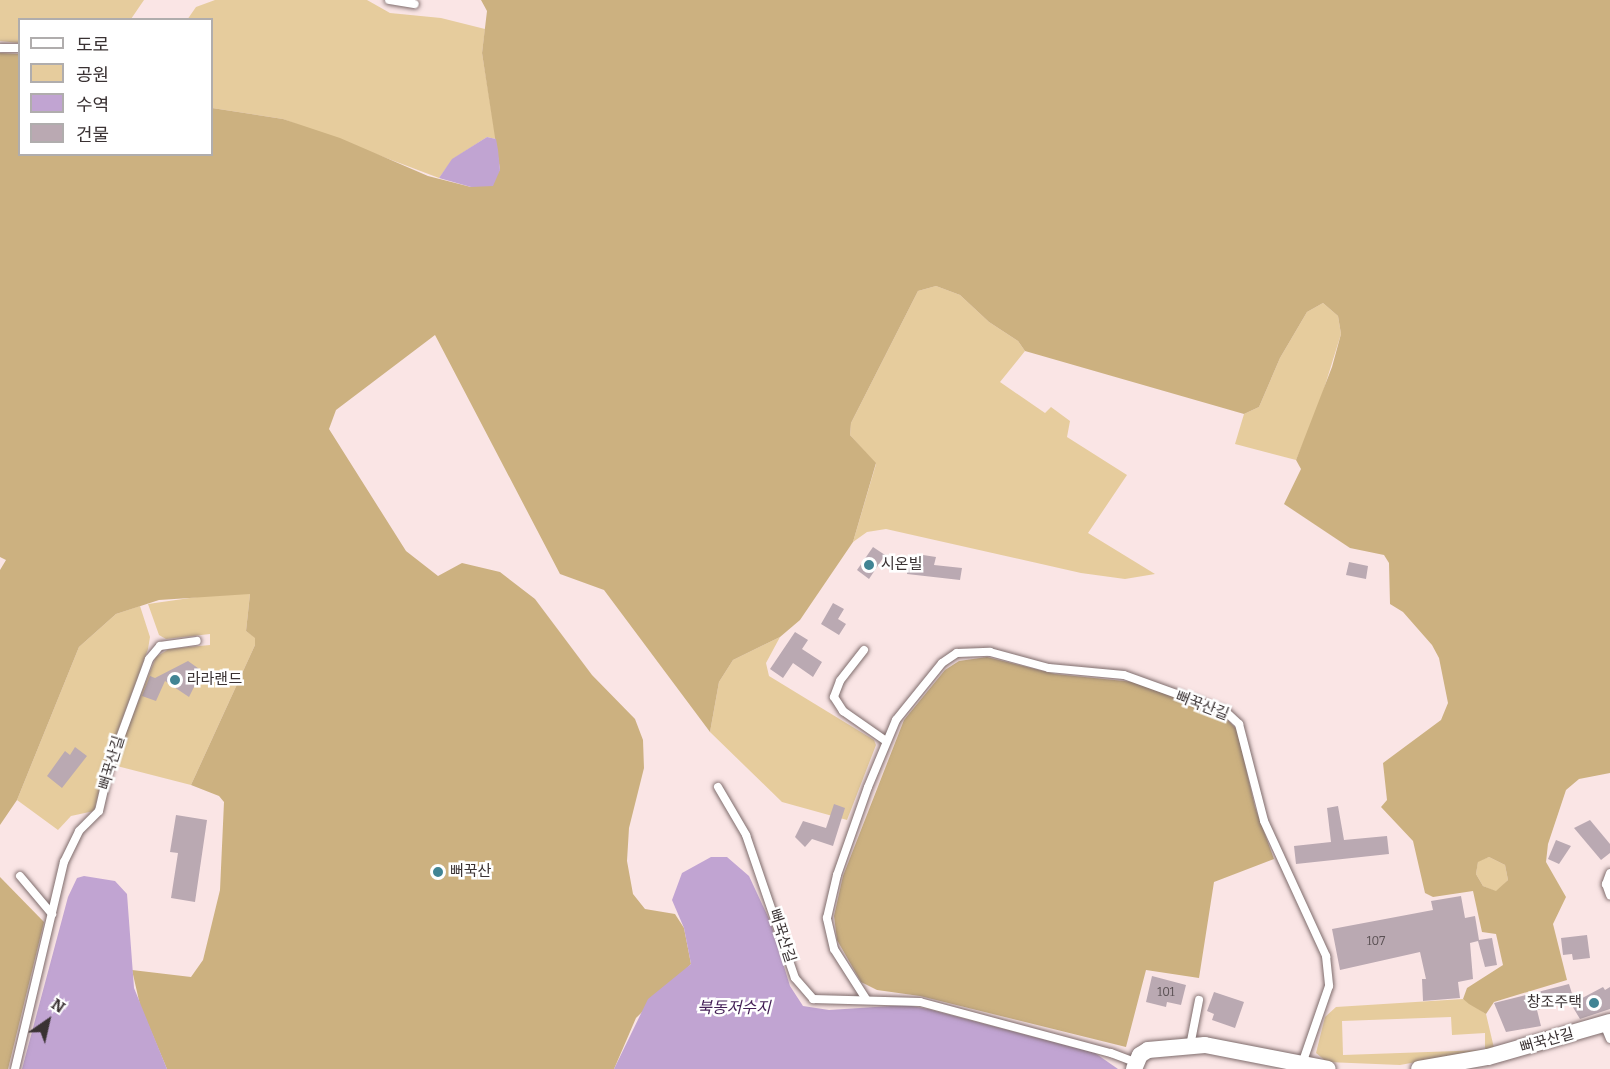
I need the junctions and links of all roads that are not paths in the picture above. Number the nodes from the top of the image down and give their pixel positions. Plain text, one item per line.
1 (389, 0) edge
2 (415, 4) dead end
3 (0, 48) edge
4 (18, 48) edge
5 (197, 641) dead end
6 (864, 650) dead end
7 (886, 741) junction
8 (718, 787) dead end
9 (1610, 873) edge
10 (20, 876) dead end
11 (1610, 895) edge
12 (52, 914) junction
13 (866, 999) junction
14 (1199, 1000) dead end
15 (1608, 1028) edge
16 (1190, 1046) junction
17 (1302, 1065) junction
18 (1134, 1066) edge
19 (15, 1069) edge
20 (1328, 1069) edge
21 (1419, 1069) edge

1 - 2 lane
3 - 4 lane
5 - 12 lane, 뻐꾹산길
6 - 7 lane
7 - 13 lane, 뻐꾹산길
7 - 17 lane, 뻐꾹산길
8 - 13 lane, 뻐꾹산길
9 - 11 lane
10 - 12 lane
12 - 19 lane, 뻐꾹산길
13 - 18 lane, 뻐꾹산길
14 - 16 lane
15 - 21 street, 뻐꾹산길
16 - 17 street, 뻐꾹산길
16 - 18 street, 뻐꾹산길
17 - 20 street, 뻐꾹산길

